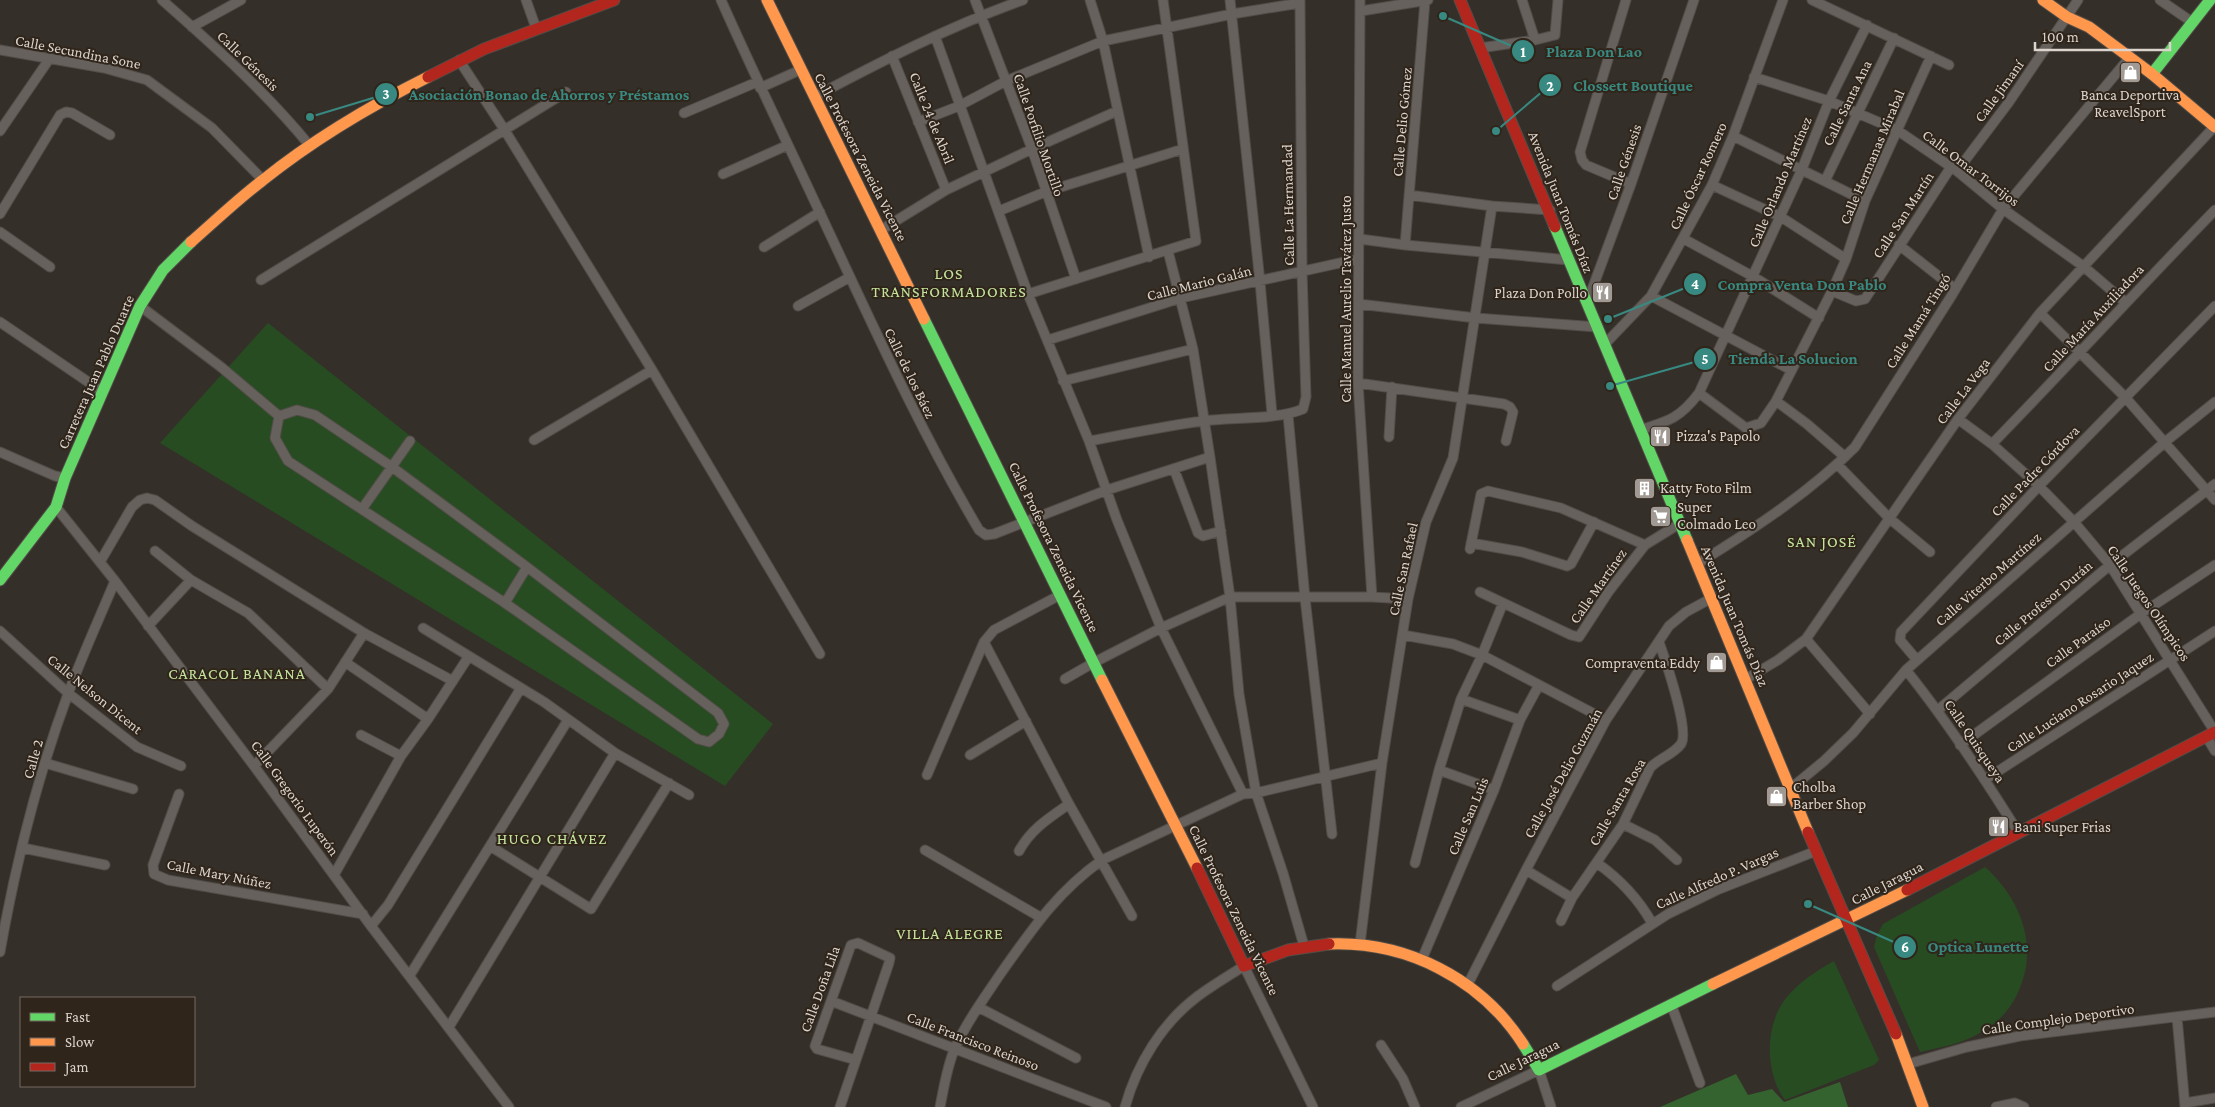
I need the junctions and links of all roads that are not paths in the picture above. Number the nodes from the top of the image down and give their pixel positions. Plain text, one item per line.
1 (162, 0) edge
2 (241, 0) edge
3 (526, 0) edge
4 (614, 0) edge
5 (721, 0) edge
6 (767, 0) edge
7 (975, 0) edge
8 (1023, 0) edge
9 (1090, 0) edge
10 (1163, 0) edge
11 (1230, 0) edge
12 (1360, 0) edge
13 (1460, 0) edge
14 (1522, 0) edge
15 (1558, 0) edge
16 (1626, 0) edge
17 (1694, 0) edge
18 (1783, 0) edge
19 (1812, 0) edge
20 (2043, 0) edge
21 (2078, 0) edge
22 (2160, 0) edge
23 (2210, 0) edge
24 (1427, 1) edge
25 (1300, 2) edge
26 (1361, 11) junction
27 (1232, 14) junction
28 (982, 15) junction
29 (2067, 18) junction
30 (2192, 22) junction
31 (1867, 25) junction
32 (192, 27) junction
33 (536, 28) junction
34 (1168, 28) junction
35 (935, 36) junction
36 (1894, 38) junction
37 (1535, 40) junction
38 (1103, 41) junction
39 (1480, 48) junction
40 (0, 50) edge
41 (892, 56) junction
42 (1931, 56) junction
43 (2130, 57) junction
44 (50, 58) junction
45 (459, 60) junction
46 (1949, 65) dead end
47 (800, 70) junction
48 (2152, 74) junction
49 (1754, 77) junction
50 (1006, 81) junction
51 (759, 85) junction
52 (566, 92) dead end
53 (814, 97) junction
54 (1830, 101) junction
55 (959, 106) junction
56 (1117, 111) junction
57 (684, 113) dead end
58 (1857, 113) junction
59 (918, 122) junction
60 (2215, 126) edge
61 (504, 129) junction
62 (1897, 130) junction
63 (0, 131) edge
64 (110, 135) dead end
65 (1733, 136) junction
66 (788, 145) junction
67 (310, 146) junction
68 (1032, 149) junction
69 (1184, 149) junction
70 (1129, 167) junction
71 (1954, 169) junction
72 (1802, 170) junction
73 (984, 172) junction
74 (723, 174) dead end
75 (263, 180) junction
76 (1825, 181) junction
77 (1631, 184) junction
78 (1712, 185) junction
79 (946, 190) junction
80 (1045, 192) junction
81 (1409, 195) junction
82 (1865, 201) junction
83 (1492, 206) junction
84 (2003, 209) junction
85 (1550, 210) junction
86 (2215, 210) edge
87 (999, 211) junction
88 (820, 212) junction
89 (0, 214) edge
90 (1781, 217) junction
91 (881, 230) junction
92 (0, 232) edge
93 (1360, 239) junction
94 (1684, 239) junction
95 (1899, 245) junction
96 (1404, 246) junction
97 (764, 247) dead end
98 (1168, 251) junction
99 (1485, 253) junction
100 (1149, 257) junction
101 (1358, 259) junction
102 (1846, 259) junction
103 (1569, 260) junction
104 (2083, 266) junction
105 (50, 267) dead end
106 (1302, 272) junction
107 (850, 277) junction
108 (1754, 277) junction
109 (1076, 279) junction
110 (261, 280) dead end
111 (1260, 282) junction
112 (1955, 289) junction
113 (1832, 291) junction
114 (1028, 294) junction
115 (1651, 296) junction
116 (1182, 298) junction
117 (2125, 302) junction
118 (1587, 303) junction
119 (1359, 304) junction
120 (140, 306) junction
121 (798, 306) dead end
122 (2215, 306) edge
123 (2040, 313) junction
124 (1476, 318) junction
125 (1819, 318) junction
126 (0, 322) edge
127 (1597, 327) junction
128 (1725, 334) junction
129 (1048, 340) junction
130 (1604, 345) junction
131 (1192, 349) junction
132 (2081, 352) junction
133 (652, 370) junction
134 (1791, 370) junction
135 (1063, 381) junction
136 (1358, 383) junction
137 (1392, 387) junction
138 (103, 392) junction
139 (1699, 393) junction
140 (1464, 397) junction
141 (2126, 397) junction
142 (1776, 401) junction
143 (2215, 402) edge
144 (1272, 414) junction
145 (1288, 415) junction
146 (279, 416) junction
147 (1958, 420) junction
148 (1204, 421) junction
149 (1640, 430) junction
150 (1389, 437) dead end
151 (534, 440) dead end
152 (410, 441) dead end
153 (1089, 441) junction
154 (1506, 441) dead end
155 (2165, 442) junction
156 (1992, 444) junction
157 (0, 452) edge
158 (1210, 457) junction
159 (1845, 457) junction
160 (1837, 464) junction
161 (392, 468) junction
162 (1174, 469) junction
163 (65, 478) junction
164 (2215, 484) edge
165 (2039, 486) junction
166 (1108, 490) junction
167 (2207, 490) junction
168 (2215, 500) edge
169 (56, 507) junction
170 (362, 510) junction
171 (1889, 518) junction
172 (1594, 522) junction
173 (2074, 522) junction
174 (1026, 523) junction
175 (1680, 524) junction
176 (1221, 531) junction
177 (1645, 545) junction
178 (155, 551) dead end
179 (1930, 552) dead end
180 (100, 562) junction
181 (1697, 564) junction
182 (2110, 565) junction
183 (2215, 565) edge
184 (527, 567) junction
185 (0, 580) edge
186 (191, 580) junction
187 (115, 581) junction
188 (1480, 592) dead end
189 (1060, 594) junction
190 (1230, 597) junction
191 (1372, 597) junction
192 (1305, 598) junction
193 (1710, 598) junction
194 (1408, 599) junction
195 (505, 603) junction
196 (1503, 603) junction
197 (2142, 613) junction
198 (148, 626) junction
199 (423, 628) dead end
200 (1161, 628) junction
201 (0, 630) edge
202 (2215, 631) edge
203 (364, 633) junction
204 (1403, 635) junction
205 (1806, 639) junction
206 (984, 642) junction
207 (1659, 642) junction
208 (820, 654) dead end
209 (469, 656) junction
210 (1482, 656) junction
211 (1917, 660) junction
212 (2172, 660) junction
213 (345, 662) junction
214 (1093, 663) junction
215 (1906, 670) junction
216 (1065, 679) dead end
217 (1746, 679) junction
218 (453, 681) junction
219 (1539, 684) junction
220 (521, 688) junction
221 (328, 689) junction
222 (68, 693) junction
223 (1461, 699) junction
224 (1938, 710) junction
225 (1870, 714) junction
226 (428, 720) junction
227 (568, 720) junction
228 (1520, 720) junction
229 (1606, 720) junction
230 (1026, 721) junction
231 (2212, 733) edge
232 (361, 735) dead end
233 (1960, 745) junction
234 (2215, 751) edge
235 (616, 753) junction
236 (970, 754) dead end
237 (401, 756) junction
238 (45, 763) junction
239 (1382, 763) junction
240 (181, 766) dead end
241 (254, 766) junction
242 (1439, 770) junction
243 (927, 775) dead end
244 (1325, 777) junction
245 (1986, 779) junction
246 (669, 783) junction
247 (133, 789) dead end
248 (1790, 789) junction
249 (1494, 790) junction
250 (1256, 793) junction
251 (179, 794) dead end
252 (1243, 794) junction
253 (689, 795) dead end
254 (1069, 804) junction
255 (1623, 824) junction
256 (1177, 826) junction
257 (2018, 832) junction
258 (1332, 834) dead end
259 (490, 846) junction
260 (23, 848) junction
261 (925, 850) dead end
262 (1019, 851) dead end
263 (1816, 851) junction
264 (1102, 860) junction
265 (1677, 860) dead end
266 (1415, 863) dead end
267 (1597, 863) junction
268 (105, 865) dead end
269 (1526, 870) junction
270 (334, 875) junction
271 (540, 879) junction
272 (1572, 898) junction
273 (362, 914) junction
274 (1132, 916) dead end
275 (1040, 917) junction
276 (1561, 920) dead end
277 (1846, 921) junction
278 (1652, 923) junction
279 (371, 926) junction
280 (1360, 944) junction
281 (1304, 946) junction
282 (0, 952) edge
283 (1422, 959) junction
284 (1244, 966) junction
285 (410, 974) junction
286 (1468, 984) junction
287 (1557, 986) dead end
288 (831, 1001) junction
289 (1671, 1004) junction
290 (978, 1007) junction
291 (2215, 1012) edge
292 (871, 1016) junction
293 (2177, 1017) junction
294 (449, 1027) junction
295 (1381, 1045) dead end
296 (955, 1049) junction
297 (1076, 1058) dead end
298 (856, 1060) junction
299 (1908, 1064) junction
300 (1539, 1070) junction
301 (1700, 1083) dead end
302 (2215, 1098) edge
303 (2185, 1105) edge
304 (509, 1107) edge
305 (840, 1107) edge
306 (940, 1107) edge
307 (1106, 1107) edge
308 (1125, 1107) edge
309 (1313, 1107) edge
310 (1415, 1107) edge
311 (1461, 1107) edge
312 (1551, 1107) edge
313 (1923, 1107) edge
314 (1996, 1107) edge
315 (2024, 1107) edge

1 - 32 street, Calle Génesis
2 - 32 street
3 - 33 street
4 - 33 street, Carretera Juan Pablo Duarte
5 - 51 street, Calle de los Báez
6 - 47 street, Calle Profesora Zeneida Vicente
7 - 28 street, Calle Porfilio Mortillo
8 - 28 street
9 - 38 street
10 - 34 street
11 - 27 street
12 - 26 street, Calle Manuel Aurelio Tavárez Justo
13 - 39 street, Avenida Juan Tomás Díaz
14 - 37 street
15 - 37 street
16 - 77 street
17 - 77 street, Calle Génesis
18 - 49 street, Calle Óscar Romero
19 - 31 street
20 - 29 street
21 - 29 street, Calle Jimaní
22 - 30 street
23 - 30 street
24 - 26 street
24 - 81 street, Calle Delio Gómez
25 - 27 street
25 - 106 street, Calle La Hermandad
26 - 93 street, Calle Manuel Aurelio Tavárez Justo
27 - 34 street
27 - 111 street
28 - 35 street
28 - 50 street, Calle Porfilio Mortillo
29 - 43 street
29 - 71 street, Calle Jimaní
30 - 48 street
31 - 36 street
31 - 54 street, Calle Orlando Martínez
32 - 67 street, Calle Génesis
33 - 45 street, Carretera Juan Pablo Duarte
34 - 38 street
34 - 69 street
35 - 41 street
35 - 55 street
36 - 42 street
36 - 58 street, Calle Santa Ana
37 - 39 street
38 - 50 street
38 - 56 street
39 - 85 street, Avenida Juan Tomás Díaz
40 - 44 street, Calle Secundina Sone
41 - 53 street
41 - 59 street, Calle 24 de Abril
42 - 46 street
42 - 62 street, Calle Hermanas Mirabal
43 - 48 street
43 - 84 street, Calle Mamá Tingó
44 - 63 street
44 - 75 street, Calle Secundina Sone
45 - 61 street
45 - 67 street, Carretera Juan Pablo Duarte
47 - 51 street
47 - 53 street, Calle Profesora Zeneida Vicente
48 - 60 street
49 - 54 street, Calle Omar Torrijos
49 - 65 street, Calle Óscar Romero
50 - 55 street
50 - 68 street, Calle Porfilio Mortillo
51 - 57 street
51 - 66 street, Calle de los Báez
52 - 61 street
53 - 91 street, Calle Profesora Zeneida Vicente
54 - 58 street, Calle Omar Torrijos
54 - 72 street, Calle Orlando Martínez
55 - 59 street
55 - 73 street
56 - 68 street
56 - 70 street
58 - 62 street, Calle Omar Torrijos
58 - 76 street, Calle Santa Ana
59 - 79 street, Calle 24 de Abril
60 - 104 street, Calle La Vega
61 - 110 street
61 - 133 street
62 - 71 street, Calle Omar Torrijos
62 - 82 street, Calle Hermanas Mirabal
64 - 89 street
65 - 72 street
65 - 78 street, Calle Óscar Romero
66 - 74 street
66 - 88 street, Calle de los Báez
67 - 75 street, Carretera Juan Pablo Duarte
68 - 73 street
68 - 80 street, Calle Porfilio Mortillo
69 - 70 street
69 - 98 street
70 - 80 street
70 - 100 street
71 - 84 street, Calle Omar Torrijos
71 - 95 street, Calle San Martín
72 - 76 street
72 - 90 street, Calle Orlando Martínez
73 - 79 street
73 - 87 street
75 - 120 street, Carretera Juan Pablo Duarte
76 - 82 street
77 - 118 street, Calle Génesis
78 - 90 street
78 - 94 street, Calle Óscar Romero
79 - 91 street
80 - 87 street
80 - 109 street, Calle Porfilio Mortillo
81 - 83 street
81 - 96 street, Calle Delio Gómez
82 - 102 street, Calle Hermanas Mirabal
83 - 85 street
83 - 99 street, Calle San Rafael
84 - 104 street, Calle Omar Torrijos
84 - 112 street, Calle Mamá Tingó
85 - 103 street, Avenida Juan Tomás Díaz
86 - 117 street, Calle María Auxiliadora
87 - 114 street
88 - 97 street
88 - 107 street, Calle de los Báez
90 - 102 street
90 - 108 street, Calle Orlando Martínez
91 - 174 street, Calle Profesora Zeneida Vicente
92 - 105 street
93 - 96 street
93 - 101 street, Calle Manuel Aurelio Tavárez Justo
94 - 108 street
94 - 115 street, Calle Óscar Romero
95 - 112 street
95 - 113 street, Calle San Martín
96 - 99 street
98 - 100 street
98 - 116 street
99 - 103 street
99 - 124 street, Calle San Rafael
100 - 109 street
101 - 106 street, Calle Mario Galán
101 - 119 street, Calle Manuel Aurelio Tavárez Justo
102 - 113 street, Calle Hermanas Mirabal
103 - 118 street, Avenida Juan Tomás Díaz
104 - 117 street, Calle Omar Torrijos
104 - 123 street, Calle La Vega
106 - 111 street, Calle Mario Galán
106 - 145 street, Calle La Hermandad
107 - 121 street
107 - 174 street, Calle de los Báez
108 - 125 street
108 - 128 street, Calle Orlando Martínez
109 - 114 street
111 - 116 street, Calle Mario Galán
111 - 144 street
112 - 159 street, Calle Mamá Tingó
113 - 125 street, Calle Hermanas Mirabal
114 - 129 street
115 - 128 street
115 - 130 street, Calle Óscar Romero
116 - 129 street, Calle Mario Galán
116 - 131 street
117 - 132 street, Calle María Auxiliadora
118 - 127 street, Avenida Juan Tomás Díaz
119 - 124 street
119 - 136 street, Calle Manuel Aurelio Tavárez Justo
120 - 138 street, Carretera Juan Pablo Duarte
120 - 146 street
122 - 141 street, Calle Padre Córdova
123 - 132 street
123 - 147 street, Calle La Vega
124 - 127 street
124 - 140 street, Calle San Rafael
125 - 134 street, Calle Hermanas Mirabal
126 - 138 street
127 - 130 street, Avenida Juan Tomás Díaz
128 - 134 street
128 - 139 street, Calle Orlando Martínez
129 - 135 street
130 - 149 street, Avenida Juan Tomás Díaz
131 - 135 street
131 - 148 street
132 - 141 street
132 - 156 street, Calle María Auxiliadora
133 - 151 street
133 - 208 street
134 - 142 street, Calle Hermanas Mirabal
135 - 153 street
136 - 137 street
136 - 191 street, Calle Manuel Aurelio Tavárez Justo
137 - 140 street
137 - 150 street
138 - 163 street, Carretera Juan Pablo Duarte
139 - 142 street, Calle Hermanas Mirabal
139 - 149 street, Calle Orlando Martínez
140 - 154 street
140 - 194 street, Calle San Rafael
141 - 155 street
141 - 165 street, Calle Padre Córdova
142 - 159 street
143 - 155 street, Calle Viterbo Martínez
144 - 145 street
144 - 148 street
145 - 192 street
146 - 161 street
146 - 170 street
147 - 156 street, Calle Juegos Olímpicos
147 - 171 street, Calle La Vega
148 - 153 street
148 - 158 street
149 - 175 street, Avenida Juan Tomás Díaz
152 - 161 street
153 - 166 street
155 - 167 street
155 - 173 street, Calle Viterbo Martínez
156 - 165 street, Calle Juegos Olímpicos
157 - 163 street
158 - 162 street, Calle de los Báez
158 - 176 street
159 - 160 street, Calle Mamá Tingó
160 - 171 street
160 - 181 street, Calle Mamá Tingó
161 - 170 street
161 - 184 street
162 - 166 street, Calle de los Báez
162 - 176 street
163 - 169 street, Carretera Juan Pablo Duarte
164 - 167 street, Calle Profesor Durán
165 - 173 street, Calle Juegos Olímpicos
165 - 211 street, Calle Padre Córdova
166 - 174 street, Calle de los Báez
166 - 200 street
167 - 168 street
167 - 182 street, Calle Profesor Durán
169 - 180 street, Calle Gregorio Luperón
169 - 185 street, Carretera Juan Pablo Duarte
170 - 195 street
171 - 179 street
171 - 205 street, Calle La Vega
172 - 172 street
172 - 177 street
173 - 182 street, Calle Juegos Olímpicos
173 - 211 street, Calle Viterbo Martínez
174 - 189 street, Calle Profesora Zeneida Vicente
175 - 177 street, Calle Martínez
175 - 181 street, Avenida Juan Tomás Díaz
176 - 190 street
177 - 196 street, Calle Martínez
178 - 186 street
180 - 187 street, Calle Gregorio Luperón
180 - 203 street
181 - 193 street, Avenida Juan Tomás Díaz
182 - 197 street, Calle Juegos Olímpicos
182 - 224 street, Calle Profesor Durán
183 - 197 street, Calle Paraíso
184 - 195 street
184 - 195 street
186 - 198 street
186 - 221 street
187 - 198 street, Calle Gregorio Luperón
187 - 222 street, Calle 2
188 - 196 street, Calle Martínez
189 - 206 street
189 - 214 street, Calle Profesora Zeneida Vicente
190 - 192 street
190 - 200 street
190 - 250 street
191 - 192 street
191 - 194 street
192 - 244 street
193 - 207 street, Calle José Delio Guzmán
193 - 217 street, Avenida Juan Tomás Díaz
194 - 204 street, Calle San Rafael
196 - 210 street
197 - 212 street, Calle Juegos Olímpicos
197 - 233 street, Calle Paraíso
198 - 241 street, Calle Gregorio Luperón
199 - 209 street
200 - 214 street
200 - 252 street
201 - 222 street, Calle Nelson Dicent
202 - 212 street, Calle Luciano Rosario Jaquez
203 - 213 street
203 - 218 street
204 - 210 street
204 - 239 street, Calle San Rafael
205 - 217 street, Calle La Vega
205 - 225 street
206 - 230 street
206 - 243 street
207 - 229 street, Calle José Delio Guzmán
207 - 255 street, Calle Santa Rosa
209 - 218 street
209 - 220 street
210 - 219 street
210 - 223 street
211 - 215 street, Calle Viterbo Martínez
212 - 231 street, Calle Juegos Olímpicos
212 - 245 street, Calle Luciano Rosario Jaquez
213 - 221 street
213 - 226 street
214 - 216 street
214 - 256 street, Calle Profesora Zeneida Vicente
215 - 224 street, Calle Quisqueya
215 - 225 street, Calle Viterbo Martínez
217 - 248 street, Avenida Juan Tomás Díaz
218 - 226 street
219 - 228 street, Calle San Luis
219 - 229 street
220 - 227 street
220 - 279 street
221 - 241 street
222 - 238 street, Calle 2
222 - 240 street, Calle Nelson Dicent
223 - 228 street
223 - 242 street
224 - 233 street, Calle Quisqueya
225 - 248 street, Calle Viterbo Martínez
226 - 237 street
227 - 235 street
227 - 259 street
228 - 249 street, Calle San Luis
229 - 269 street, Calle José Delio Guzmán
230 - 236 street
230 - 254 street
231 - 234 street, Calle Juegos Olímpicos
231 - 257 street, Calle Jaragua
232 - 237 street
233 - 245 street, Calle Quisqueya
235 - 246 street
235 - 271 street
237 - 270 street
238 - 247 street
238 - 260 street, Calle 2
239 - 244 street
239 - 280 street, Calle San Rafael
241 - 270 street, Calle Gregorio Luperón
242 - 249 street
242 - 266 street
244 - 250 street
244 - 258 street
245 - 257 street, Calle Quisqueya
246 - 253 street
246 - 271 street
248 - 263 street, Avenida Juan Tomás Díaz
249 - 283 street, Calle San Luis
250 - 252 street
250 - 281 street
251 - 273 street, Calle Mary Núñez
252 - 256 street
254 - 262 street
254 - 264 street
255 - 265 street
255 - 267 street, Calle Santa Rosa
256 - 264 street
256 - 284 street, Calle Profesora Zeneida Vicente
257 - 277 street, Calle Jaragua
259 - 271 street
259 - 285 street
260 - 268 street
260 - 282 street, Calle 2
261 - 275 street
263 - 277 street, Avenida Juan Tomás Díaz
263 - 278 street, Calle Alfredo P. Vargas
264 - 274 street
264 - 275 street
267 - 272 street, Calle Santa Rosa
267 - 278 street
269 - 272 street
269 - 286 street, Calle José Delio Guzmán
270 - 273 street, Calle Gregorio Luperón
271 - 294 street
272 - 276 street, Calle Santa Rosa
273 - 279 street, Calle Gregorio Luperón
275 - 290 street
277 - 289 street, Calle Jaragua
277 - 299 street, Avenida Juan Tomás Díaz
278 - 287 street, Calle Alfredo P. Vargas
279 - 285 street, Calle Gregorio Luperón
280 - 281 street
280 - 283 street
281 - 284 street
283 - 286 street
284 - 308 street
284 - 309 street, Calle Profesora Zeneida Vicente
285 - 294 street, Calle Gregorio Luperón
286 - 300 street
288 - 292 street, Calle Francisco Reinoso
288 - 292 street, Calle Doña Lila
288 - 298 street, Calle Doña Lila
289 - 300 street, Calle Jaragua
289 - 301 street
290 - 296 street
290 - 297 street
291 - 293 street, Calle Complejo Deportivo
292 - 296 street, Calle Francisco Reinoso
292 - 298 street
293 - 299 street, Calle Complejo Deportivo
293 - 303 street
294 - 304 street, Calle Gregorio Luperón
295 - 310 street
296 - 306 street
296 - 307 street, Calle Francisco Reinoso
298 - 305 street
299 - 313 street, Avenida Juan Tomás Díaz
300 - 311 street, Calle Jaragua
300 - 312 street
302 - 303 street
314 - 315 street

